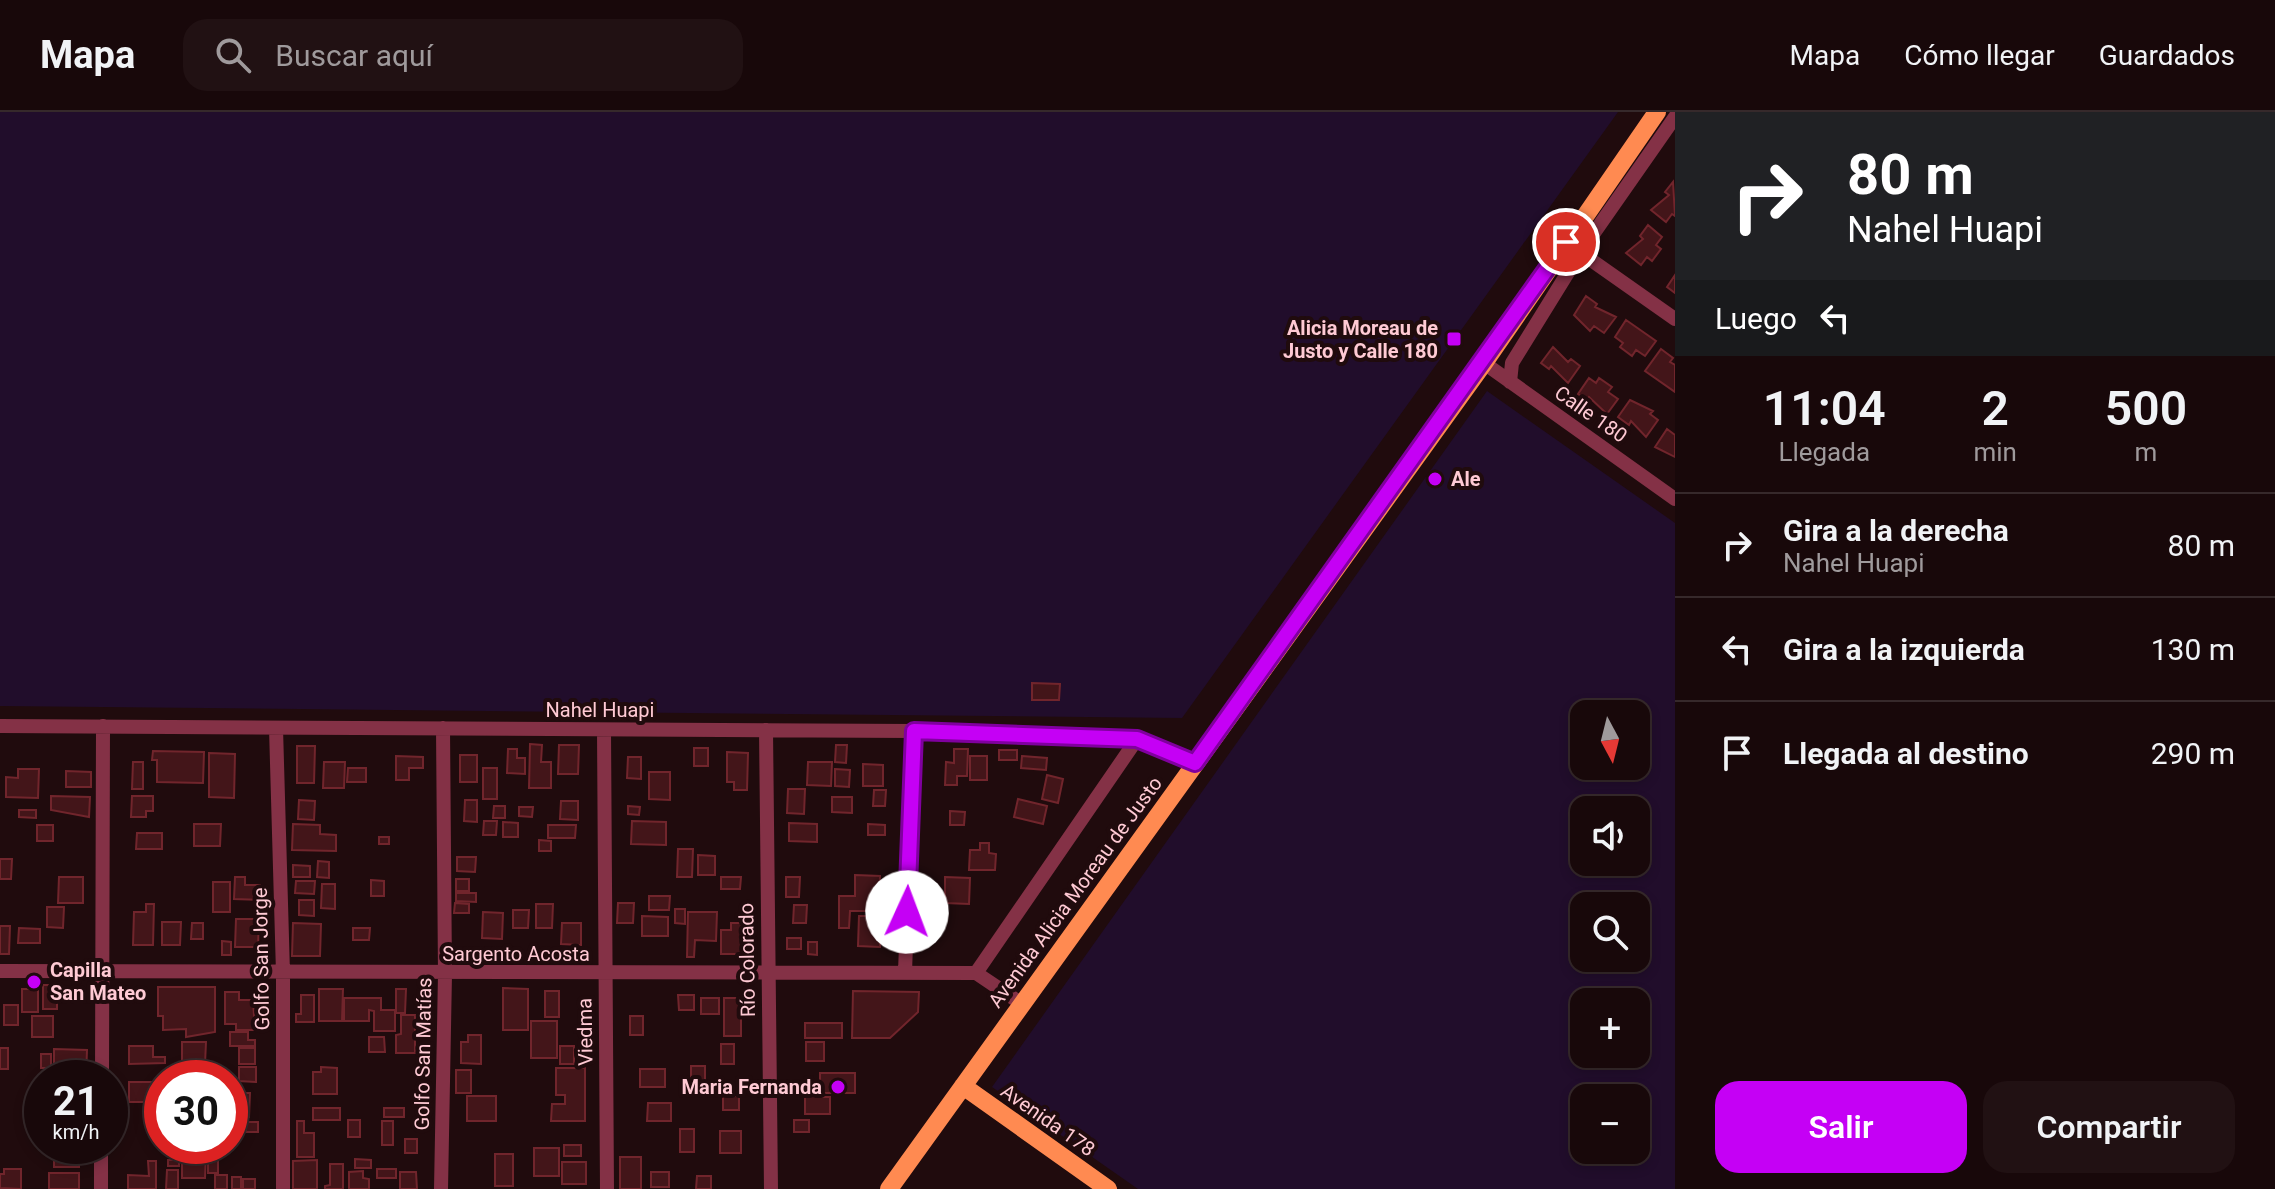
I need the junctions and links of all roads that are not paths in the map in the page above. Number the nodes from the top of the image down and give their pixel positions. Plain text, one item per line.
1 (1657, 112) edge
2 (1675, 117) edge
3 (1573, 247) junction
4 (1675, 319) edge
5 (1484, 363) junction
6 (1510, 382) junction
7 (1675, 499) edge
8 (0, 726) edge
9 (103, 726) junction
10 (276, 728) junction
11 (443, 728) junction
12 (766, 730) junction
13 (604, 731) junction
14 (914, 731) junction
15 (1137, 739) junction
16 (1195, 763) junction
17 (0, 971) edge
18 (102, 971) junction
19 (905, 972) junction
20 (283, 973) junction
21 (976, 973) junction
22 (445, 974) junction
23 (604, 974) junction
24 (767, 974) junction
25 (1022, 1004) junction
26 (102, 1060) edge
27 (963, 1086) junction
28 (101, 1164) edge
29 (101, 1189) edge
30 (283, 1189) edge
31 (441, 1189) edge
32 (607, 1189) edge
33 (771, 1189) edge
34 (889, 1189) edge
35 (1108, 1189) edge

1 - 3 main road, Avenida Alicia Moreau de Justo
2 - 3 street
3 - 4 street
3 - 5 main road, Avenida Alicia Moreau de Justo
3 - 6 street
5 - 6 street, Calle 180
5 - 16 main road, Avenida Alicia Moreau de Justo
6 - 7 street, Calle 180
8 - 9 street, Nahel Huapi
9 - 10 street, Nahel Huapi
9 - 18 street
10 - 11 street, Nahel Huapi
10 - 20 street, Golfo San Jorge
11 - 13 street, Nahel Huapi
11 - 22 street, Golfo San Matías
12 - 13 street, Nahel Huapi
12 - 14 street, Nahel Huapi
12 - 24 street, Río Colorado
13 - 23 street, Viedma
14 - 15 street, Nahel Huapi
14 - 19 street
15 - 16 street, Nahel Huapi
15 - 21 street
16 - 25 main road, Avenida Alicia Moreau de Justo
17 - 18 street, Sargento Acosta
18 - 20 street, Sargento Acosta
18 - 26 street
19 - 21 street, Sargento Acosta
19 - 24 street, Sargento Acosta
20 - 22 street, Sargento Acosta
20 - 30 street, Golfo San Jorge
21 - 25 street
22 - 23 street, Sargento Acosta
22 - 31 street, Golfo San Matías
23 - 24 street, Sargento Acosta
23 - 32 street, Viedma
24 - 33 street, Río Colorado
25 - 27 main road, Avenida Alicia Moreau de Justo
27 - 34 main road, Avenida Alicia Moreau de Justo
27 - 35 main road, Avenida 178
28 - 29 street

